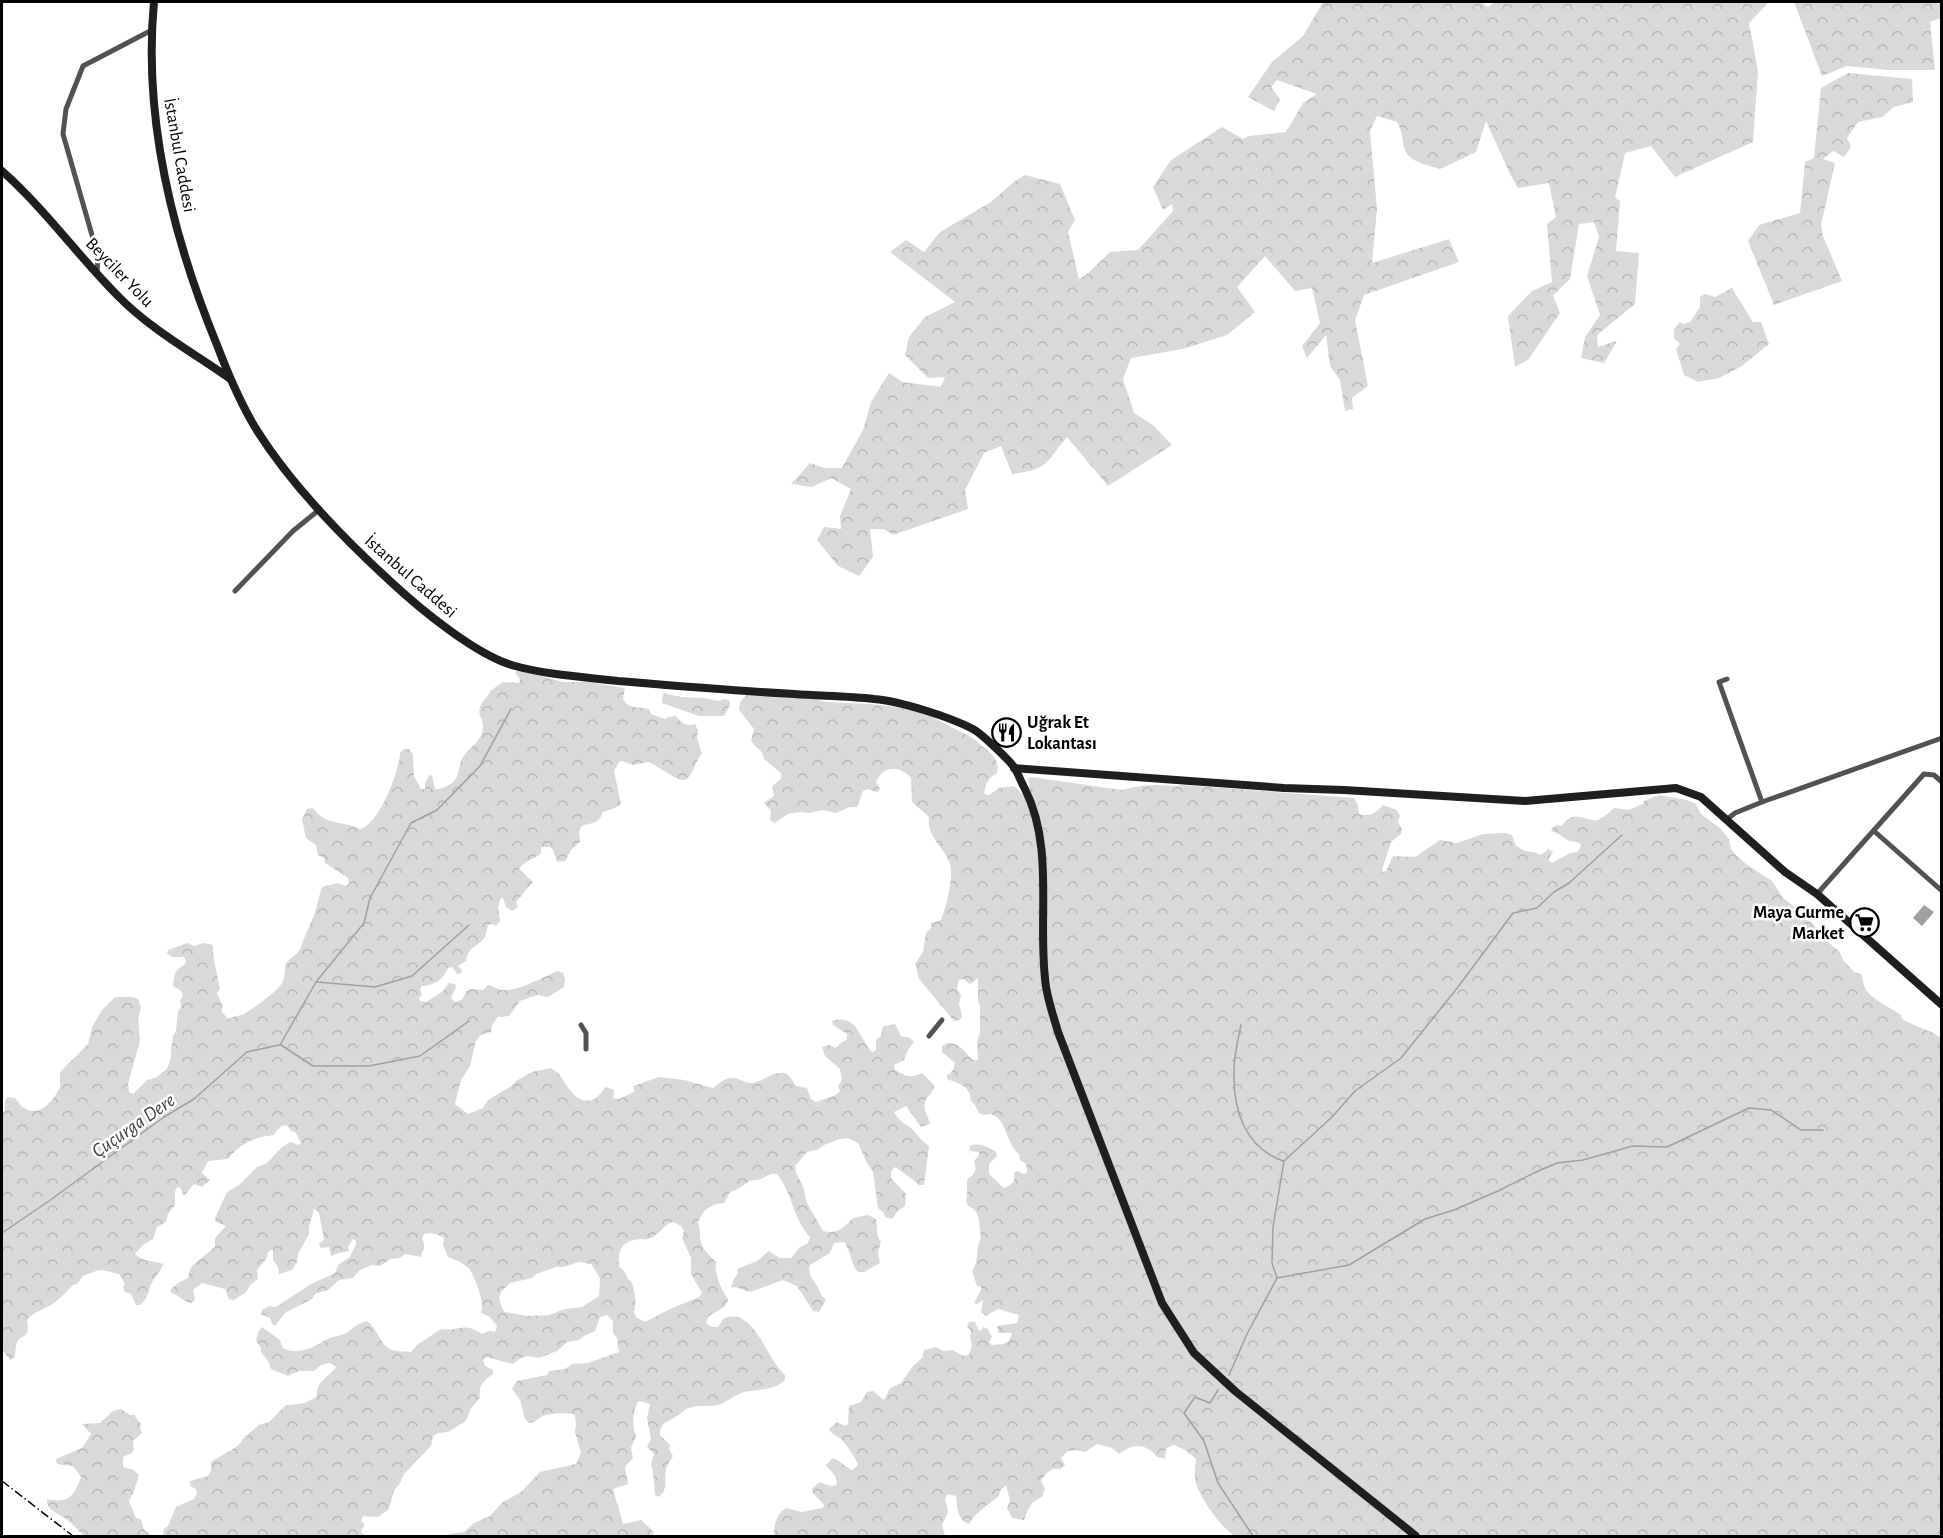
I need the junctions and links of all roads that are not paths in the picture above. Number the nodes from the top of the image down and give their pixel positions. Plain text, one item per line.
1 (154, 2) edge
2 (152, 30) junction
3 (2, 171) edge
4 (97, 273) junction
5 (231, 379) junction
6 (320, 510) junction
7 (235, 591) dead end
8 (1727, 679) dead end
9 (1941, 738) edge
10 (1014, 768) junction
11 (1941, 782) edge
12 (1762, 802) junction
13 (1726, 820) junction
14 (1874, 831) junction
15 (1941, 891) edge
16 (1817, 894) junction
17 (1940, 1001) edge
18 (942, 1020) dead end
19 (581, 1025) dead end
20 (928, 1036) dead end
21 (586, 1049) dead end
22 (1416, 1536) edge

1 - 2 street, İstanbul Caddesi
2 - 4 street
2 - 5 street, İstanbul Caddesi
3 - 4 street, Beyciler Yolu
4 - 5 street, Beyciler Yolu
5 - 6 street, İstanbul Caddesi
6 - 7 street
6 - 10 street, İstanbul Caddesi
8 - 12 street
9 - 12 street
10 - 13 street
10 - 22 street, İstanbul Caddesi
11 - 14 street
12 - 13 street
13 - 16 street
14 - 15 street
14 - 16 street
16 - 17 street
18 - 20 street
19 - 21 street

